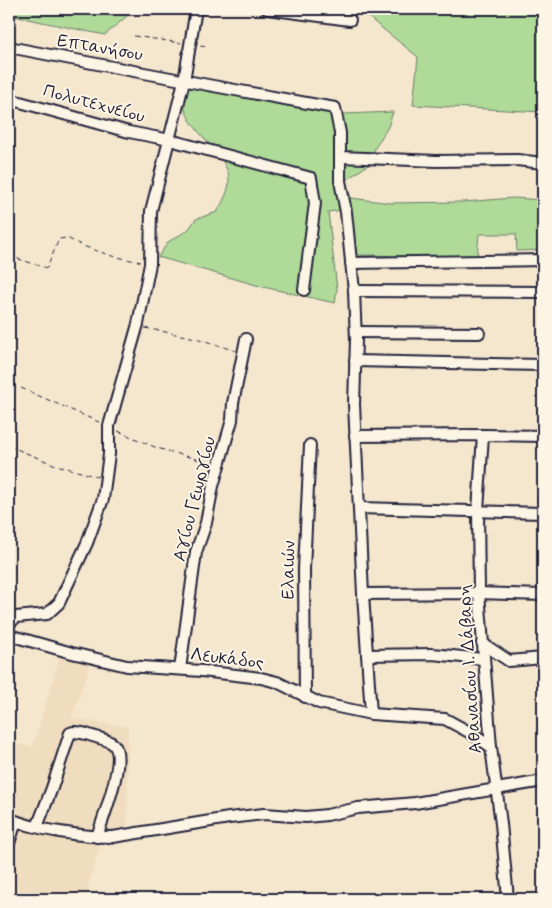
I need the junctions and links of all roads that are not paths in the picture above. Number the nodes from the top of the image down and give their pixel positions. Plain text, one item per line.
1 (196, 9) edge
2 (267, 9) edge
3 (350, 20) dead end
4 (9, 47) edge
5 (184, 81) junction
6 (9, 99) edge
7 (170, 140) junction
8 (341, 157) junction
9 (543, 163) edge
10 (543, 260) edge
11 (350, 263) junction
12 (304, 290) dead end
13 (354, 291) junction
14 (543, 292) edge
15 (356, 332) junction
16 (479, 333) dead end
17 (246, 339) dead end
18 (355, 361) junction
19 (543, 365) edge
20 (483, 435) junction
21 (356, 436) junction
22 (543, 436) edge
23 (310, 445) dead end
24 (359, 508) junction
25 (478, 511) junction
26 (543, 513) edge
27 (479, 593) junction
28 (363, 594) junction
29 (543, 595) edge
30 (9, 624) edge
31 (9, 635) edge
32 (482, 643) junction
33 (367, 655) junction
34 (543, 658) edge
35 (483, 659) junction
36 (180, 669) junction
37 (305, 697) junction
38 (371, 714) junction
39 (491, 747) junction
40 (543, 781) edge
41 (497, 789) junction
42 (13, 820) edge
43 (37, 827) junction
44 (97, 837) junction
45 (9, 842) edge
46 (508, 899) edge

1 - 5 street
2 - 3 street
4 - 5 street, Επτανήσου
5 - 7 street
5 - 8 street, Επτανήσου
6 - 7 street, Πολυτεχνείου
7 - 12 street, Πολυτεχνείου
7 - 30 street
8 - 9 street
8 - 11 street
10 - 11 street
11 - 13 street
13 - 14 street
13 - 15 street
15 - 16 street
15 - 18 street
17 - 36 street, Αγίου Γεωργίου
18 - 19 street
18 - 21 street
20 - 21 street
20 - 22 street
20 - 25 street, Αθανασίου Ι. Δάβαρη
21 - 24 street
23 - 37 street, Ελαιών
24 - 25 street
24 - 28 street
25 - 26 street
25 - 27 street, Αθανασίου Ι. Δάβαρη
27 - 28 street
27 - 29 street
27 - 32 street, Αθανασίου Ι. Δάβαρη
28 - 33 street
31 - 36 street, Λευκάδος
32 - 34 street
32 - 35 street, Αθανασίου Ι. Δάβαρη
33 - 35 street
33 - 38 street
35 - 39 street, Αθανασίου Ι. Δάβαρη
36 - 37 street, Λευκάδος
37 - 38 street, Λευκάδος
38 - 39 street, Λευκάδος
39 - 41 street, Αθανασίου Ι. Δάβαρη
40 - 41 street
41 - 44 street
41 - 46 street, Αθανασίου Ι. Δάβαρη
42 - 43 street
42 - 45 street
43 - 44 street
43 - 44 street

